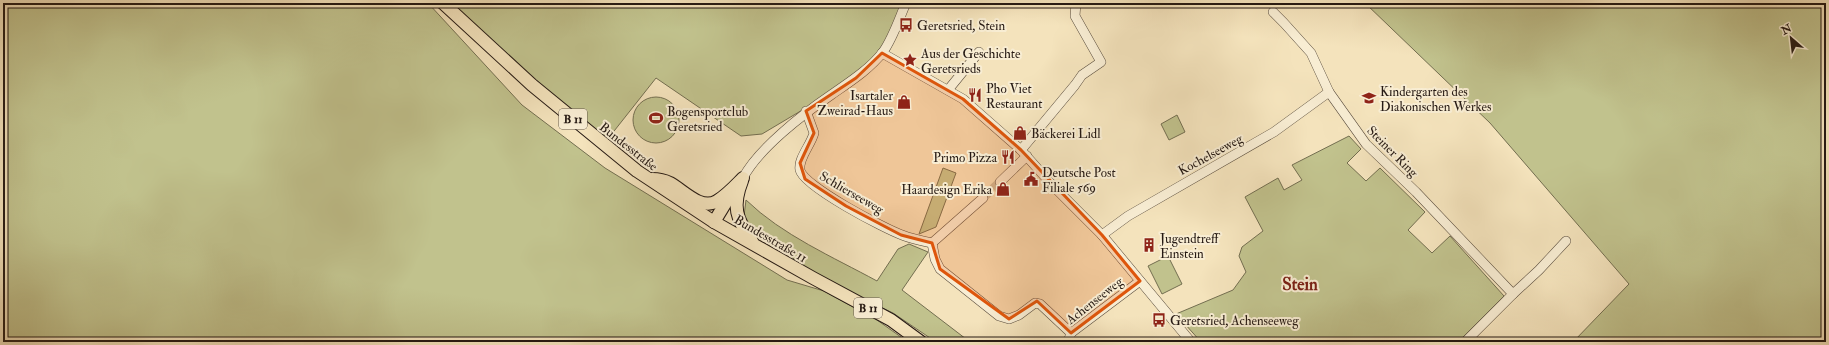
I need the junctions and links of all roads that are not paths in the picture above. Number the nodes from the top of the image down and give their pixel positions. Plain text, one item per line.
1 (443, 3) edge
2 (906, 3) edge
3 (1076, 3) edge
4 (1273, 12) dead end
5 (979, 52) dead end
6 (882, 53) junction
7 (948, 90) junction
8 (1329, 92) junction
9 (806, 112) junction
10 (1024, 153) junction
11 (743, 178) junction
12 (648, 179) junction
13 (1000, 182) tunnel mouth
14 (983, 198) tunnel mouth
15 (714, 222) junction
16 (1102, 236) junction
17 (1566, 241) dead end
18 (932, 243) junction
19 (755, 245) junction
20 (1140, 281) junction
21 (1514, 294) junction
22 (1069, 338) edge
23 (921, 342) edge
24 (1191, 342) edge
25 (1465, 342) edge

1 - 12 main road, Bundesstraße / B 11
2 - 6 street
3 - 10 street
4 - 8 street, Steiner Ring
5 - 7 street
6 - 7 street
6 - 9 street
7 - 10 street
8 - 16 street, Kochelseeweg
8 - 21 street, Steiner Ring
9 - 11 street
9 - 18 street, Schlierseeweg
10 - 13 street
10 - 16 street
11 - 12 main road
11 - 15 main road
11 - 19 main road
12 - 15 main road, Bundesstraße / B 11
14 - 18 street
15 - 19 main road, Bundesstraße 11 / B 11
16 - 20 street
17 - 21 street
18 - 22 street
19 - 23 main road, Bundesstraße 11 / B 11
20 - 22 street, Achenseeweg
20 - 24 street
21 - 25 street

